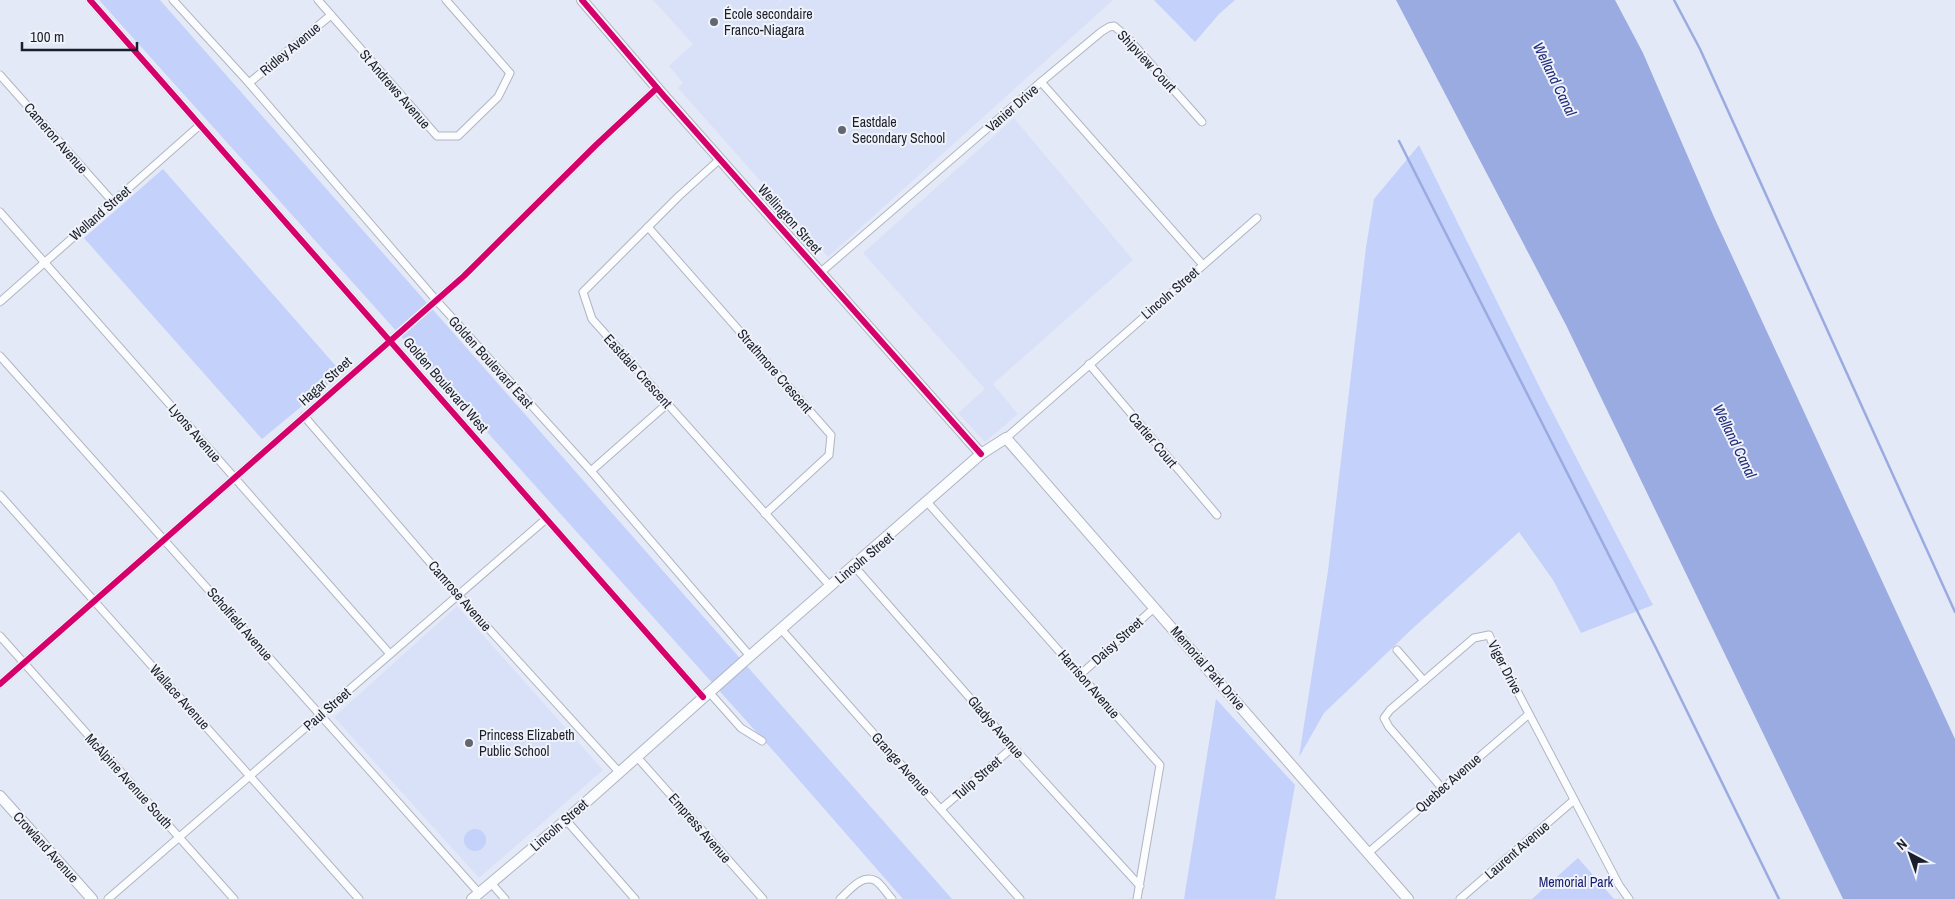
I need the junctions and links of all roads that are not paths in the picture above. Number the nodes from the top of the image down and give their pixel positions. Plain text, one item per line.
1 (90, 0) edge
2 (173, 0) edge
3 (318, 0) edge
4 (446, 0) edge
5 (582, 0) edge
6 (331, 14) junction
7 (0, 74) edge
8 (1041, 82) junction
9 (248, 83) junction
10 (657, 88) junction
11 (1202, 122) dead end
12 (200, 125) junction
13 (720, 159) junction
14 (113, 202) junction
15 (0, 212) edge
16 (1257, 218) dead end
17 (648, 227) junction
18 (44, 262) junction
19 (1203, 265) junction
20 (821, 272) junction
21 (436, 300) junction
22 (0, 302) edge
23 (390, 340) junction
24 (0, 356) edge
25 (1089, 364) junction
26 (667, 404) junction
27 (304, 416) junction
28 (1006, 438) junction
29 (981, 454) junction
30 (592, 471) junction
31 (234, 478) junction
32 (0, 495) edge
33 (928, 503) junction
34 (765, 514) junction
35 (1217, 515) dead end
36 (546, 519) junction
37 (165, 539) junction
38 (854, 566) junction
39 (830, 586) junction
40 (458, 595) junction
41 (94, 601) junction
42 (1154, 608) junction
43 (781, 629) junction
44 (0, 636) edge
45 (1397, 650) dead end
46 (390, 654) junction
47 (750, 656) junction
48 (24, 663) junction
49 (1080, 674) junction
50 (1424, 681) junction
51 (0, 684) edge
52 (706, 695) junction
53 (1529, 714) junction
54 (320, 715) junction
55 (762, 741) dead end
56 (1013, 747) junction
57 (637, 757) junction
58 (618, 772) junction
59 (250, 776) junction
60 (1442, 788) junction
61 (0, 796) edge
62 (1574, 800) junction
63 (941, 809) junction
64 (566, 820) junction
65 (179, 837) junction
66 (1368, 853) junction
67 (491, 883) junction
68 (1140, 886) junction
69 (475, 896) edge
70 (92, 899) edge
71 (108, 899) edge
72 (234, 899) edge
73 (359, 899) edge
74 (505, 899) edge
75 (635, 899) edge
76 (763, 899) edge
77 (840, 899) edge
78 (892, 899) edge
79 (1020, 899) edge
80 (1137, 899) edge
81 (1408, 899) edge
82 (1460, 899) edge
83 (1629, 899) edge

1 - 12 street, Golden Boulevard West
2 - 9 street, Golden Boulevard East
3 - 6 street, St Andrews Avenue
4 - 6 street, St Andrews Avenue
5 - 10 main road, Wellington Street
6 - 9 street, Ridley Avenue
7 - 14 street, Cameron Avenue
8 - 11 street, Shipview Court
8 - 19 street, Vanier Drive
8 - 20 street, Vanier Drive
9 - 21 street, Golden Boulevard East
10 - 13 main road, Wellington Street
10 - 21 street, Hagar Street
12 - 14 street, Welland Street
12 - 23 street, Golden Boulevard West
13 - 17 street, Eastdale Crescent
13 - 20 main road, Wellington Street
14 - 18 street, Welland Street
15 - 18 street, Lyons Avenue
16 - 19 street, Lincoln Street
17 - 26 street, Eastdale Crescent
17 - 34 street, Strathmore Crescent
18 - 22 street, Welland Street
18 - 31 street, Lyons Avenue
19 - 25 street, Lincoln Street
20 - 29 main road, Wellington Street
21 - 23 street, Hagar Street
21 - 30 street, Golden Boulevard East
23 - 27 street, Hagar Street
23 - 36 street, Golden Boulevard West
24 - 37 street, Scholfield Avenue
25 - 28 street, Lincoln Street
25 - 35 street, Cartier Court
26 - 30 street
26 - 34 street, Eastdale Crescent
27 - 31 street, Hagar Street
27 - 40 street, Camrose Avenue
28 - 29 main road, Lincoln Street
28 - 42 main road, Memorial Park Drive
29 - 33 main road, Lincoln Street
30 - 47 street, Golden Boulevard East
31 - 37 street, Hagar Street
31 - 46 street, Lyons Avenue
32 - 41 street, Wallace Avenue
33 - 38 main road, Lincoln Street
33 - 49 street, Harrison Avenue
34 - 39 street, Eastdale Crescent
36 - 40 street, Paul Street
36 - 52 street, Golden Boulevard West
37 - 41 street, Hagar Street
37 - 54 street, Scholfield Avenue
38 - 39 main road, Lincoln Street
38 - 56 street, Gladys Avenue
39 - 43 main road, Lincoln Street
40 - 46 street, Paul Street
40 - 58 street, Camrose Avenue
41 - 48 street, Hagar Street
41 - 59 street, Wallace Avenue
42 - 49 street, Daisy Street
42 - 66 main road, Memorial Park Drive
43 - 47 main road, Lincoln Street
43 - 63 street, Grange Avenue
44 - 48 street, McAlpine Avenue South
45 - 50 street
46 - 54 street, Paul Street
47 - 52 main road, Lincoln Street
48 - 51 street, Hagar Street
48 - 65 street, McAlpine Avenue South
49 - 68 street, Harrison Avenue
50 - 53 street, Viger Drive
50 - 60 street, Viger Drive
52 - 55 street, Golden Boulevard West
52 - 57 main road, Lincoln Street
53 - 60 street, Quebec Avenue
53 - 62 street, Viger Drive
54 - 59 street, Paul Street
54 - 69 street, Scholfield Avenue
56 - 63 street, Tulip Street
56 - 68 street, Gladys Avenue
57 - 58 main road, Lincoln Street
57 - 76 street, Empress Avenue
58 - 64 main road, Lincoln Street
59 - 65 street, Paul Street
59 - 73 street, Wallace Avenue
60 - 66 street, Quebec Avenue
61 - 70 main road, Crowland Avenue
62 - 82 street, Laurent Avenue
62 - 83 street, Viger Drive
63 - 79 street, Grange Avenue
64 - 67 main road, Lincoln Street
64 - 75 street
65 - 71 street, Paul Street
65 - 72 street, McAlpine Avenue South
66 - 81 main road, Memorial Park Drive
67 - 69 main road, Lincoln Street
67 - 74 street
68 - 80 street, Harrison Avenue
77 - 78 street

